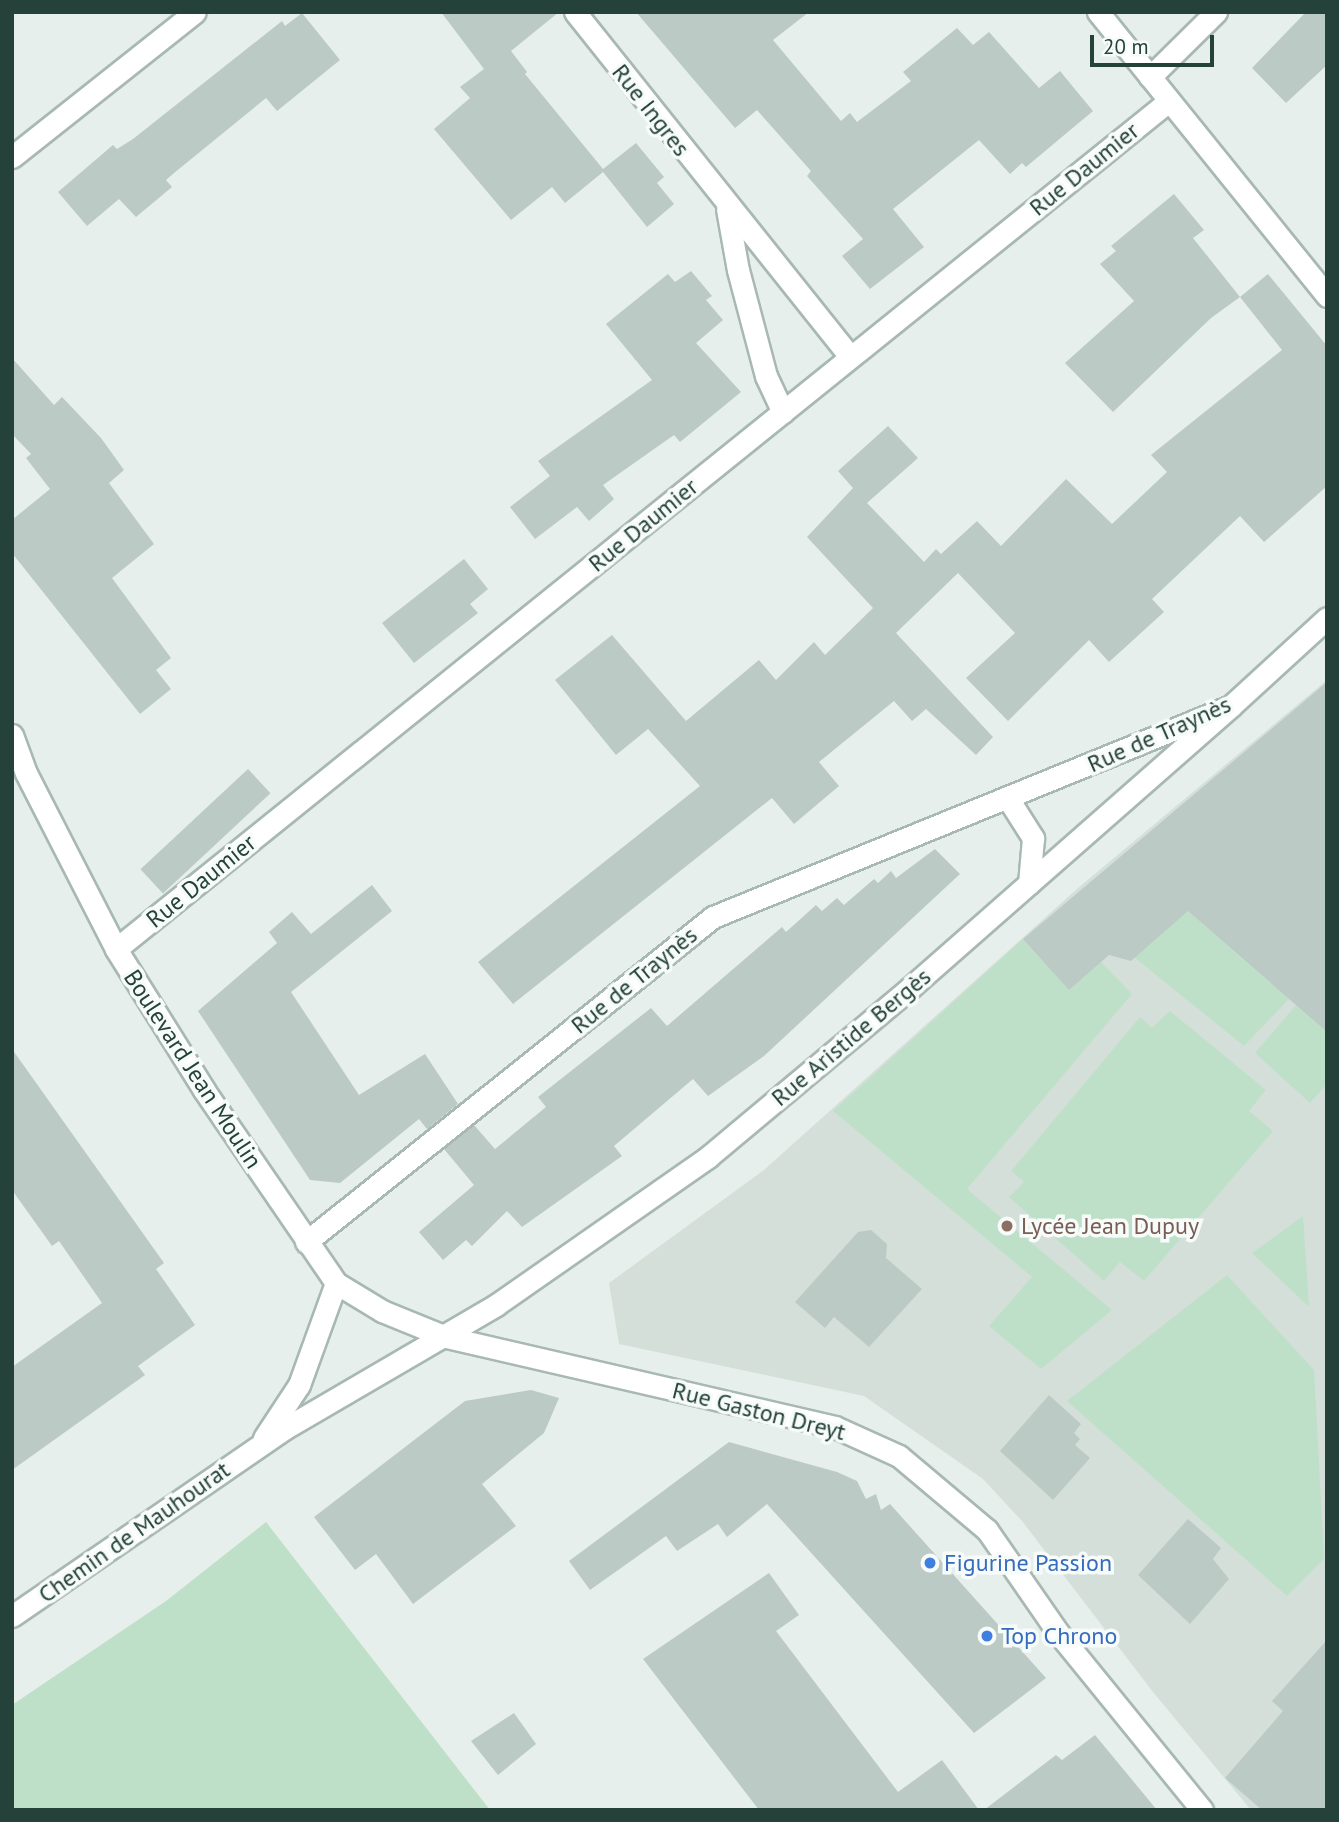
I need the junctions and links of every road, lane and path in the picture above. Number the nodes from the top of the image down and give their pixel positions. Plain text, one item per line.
1 (195, 12) edge
2 (575, 12) edge
3 (1098, 12) edge
4 (1216, 12) edge
5 (1150, 77) junction
6 (1169, 101) junction
7 (12, 157) edge
8 (727, 207) junction
9 (1327, 296) edge
10 (850, 356) junction
11 (783, 412) junction
12 (1327, 618) edge
13 (1231, 706) junction
14 (12, 735) edge
15 (1007, 797) junction
16 (1029, 884) junction
17 (116, 949) junction
18 (306, 1242) junction
19 (336, 1283) junction
20 (446, 1337) junction
21 (257, 1448) junction
22 (12, 1616) edge
23 (1202, 1810) edge

1 - 7 street
2 - 8 street, Rue Ingres
3 - 5 street
4 - 5 street
5 - 6 street
6 - 9 street
6 - 10 street, Rue Daumier
8 - 10 street, Rue Ingres
8 - 11 street, Rue Ingres
10 - 11 street, Rue Daumier
11 - 17 street, Rue Daumier
12 - 13 street, Rue de Traynès
13 - 15 street, Rue de Traynès
13 - 16 street, Rue Aristide Bergès
14 - 17 street, Boulevard Jean Moulin
15 - 16 street
15 - 18 street, Rue de Traynès
16 - 20 street, Rue Aristide Bergès
17 - 18 street, Boulevard Jean Moulin
18 - 19 street, Boulevard Jean Moulin
19 - 20 street, Boulevard Jean Moulin
19 - 21 street, Chemin de Mauhourat
20 - 21 street, Chemin de Mauhourat
20 - 23 street, Rue Gaston Dreyt
21 - 22 street, Chemin de Mauhourat

